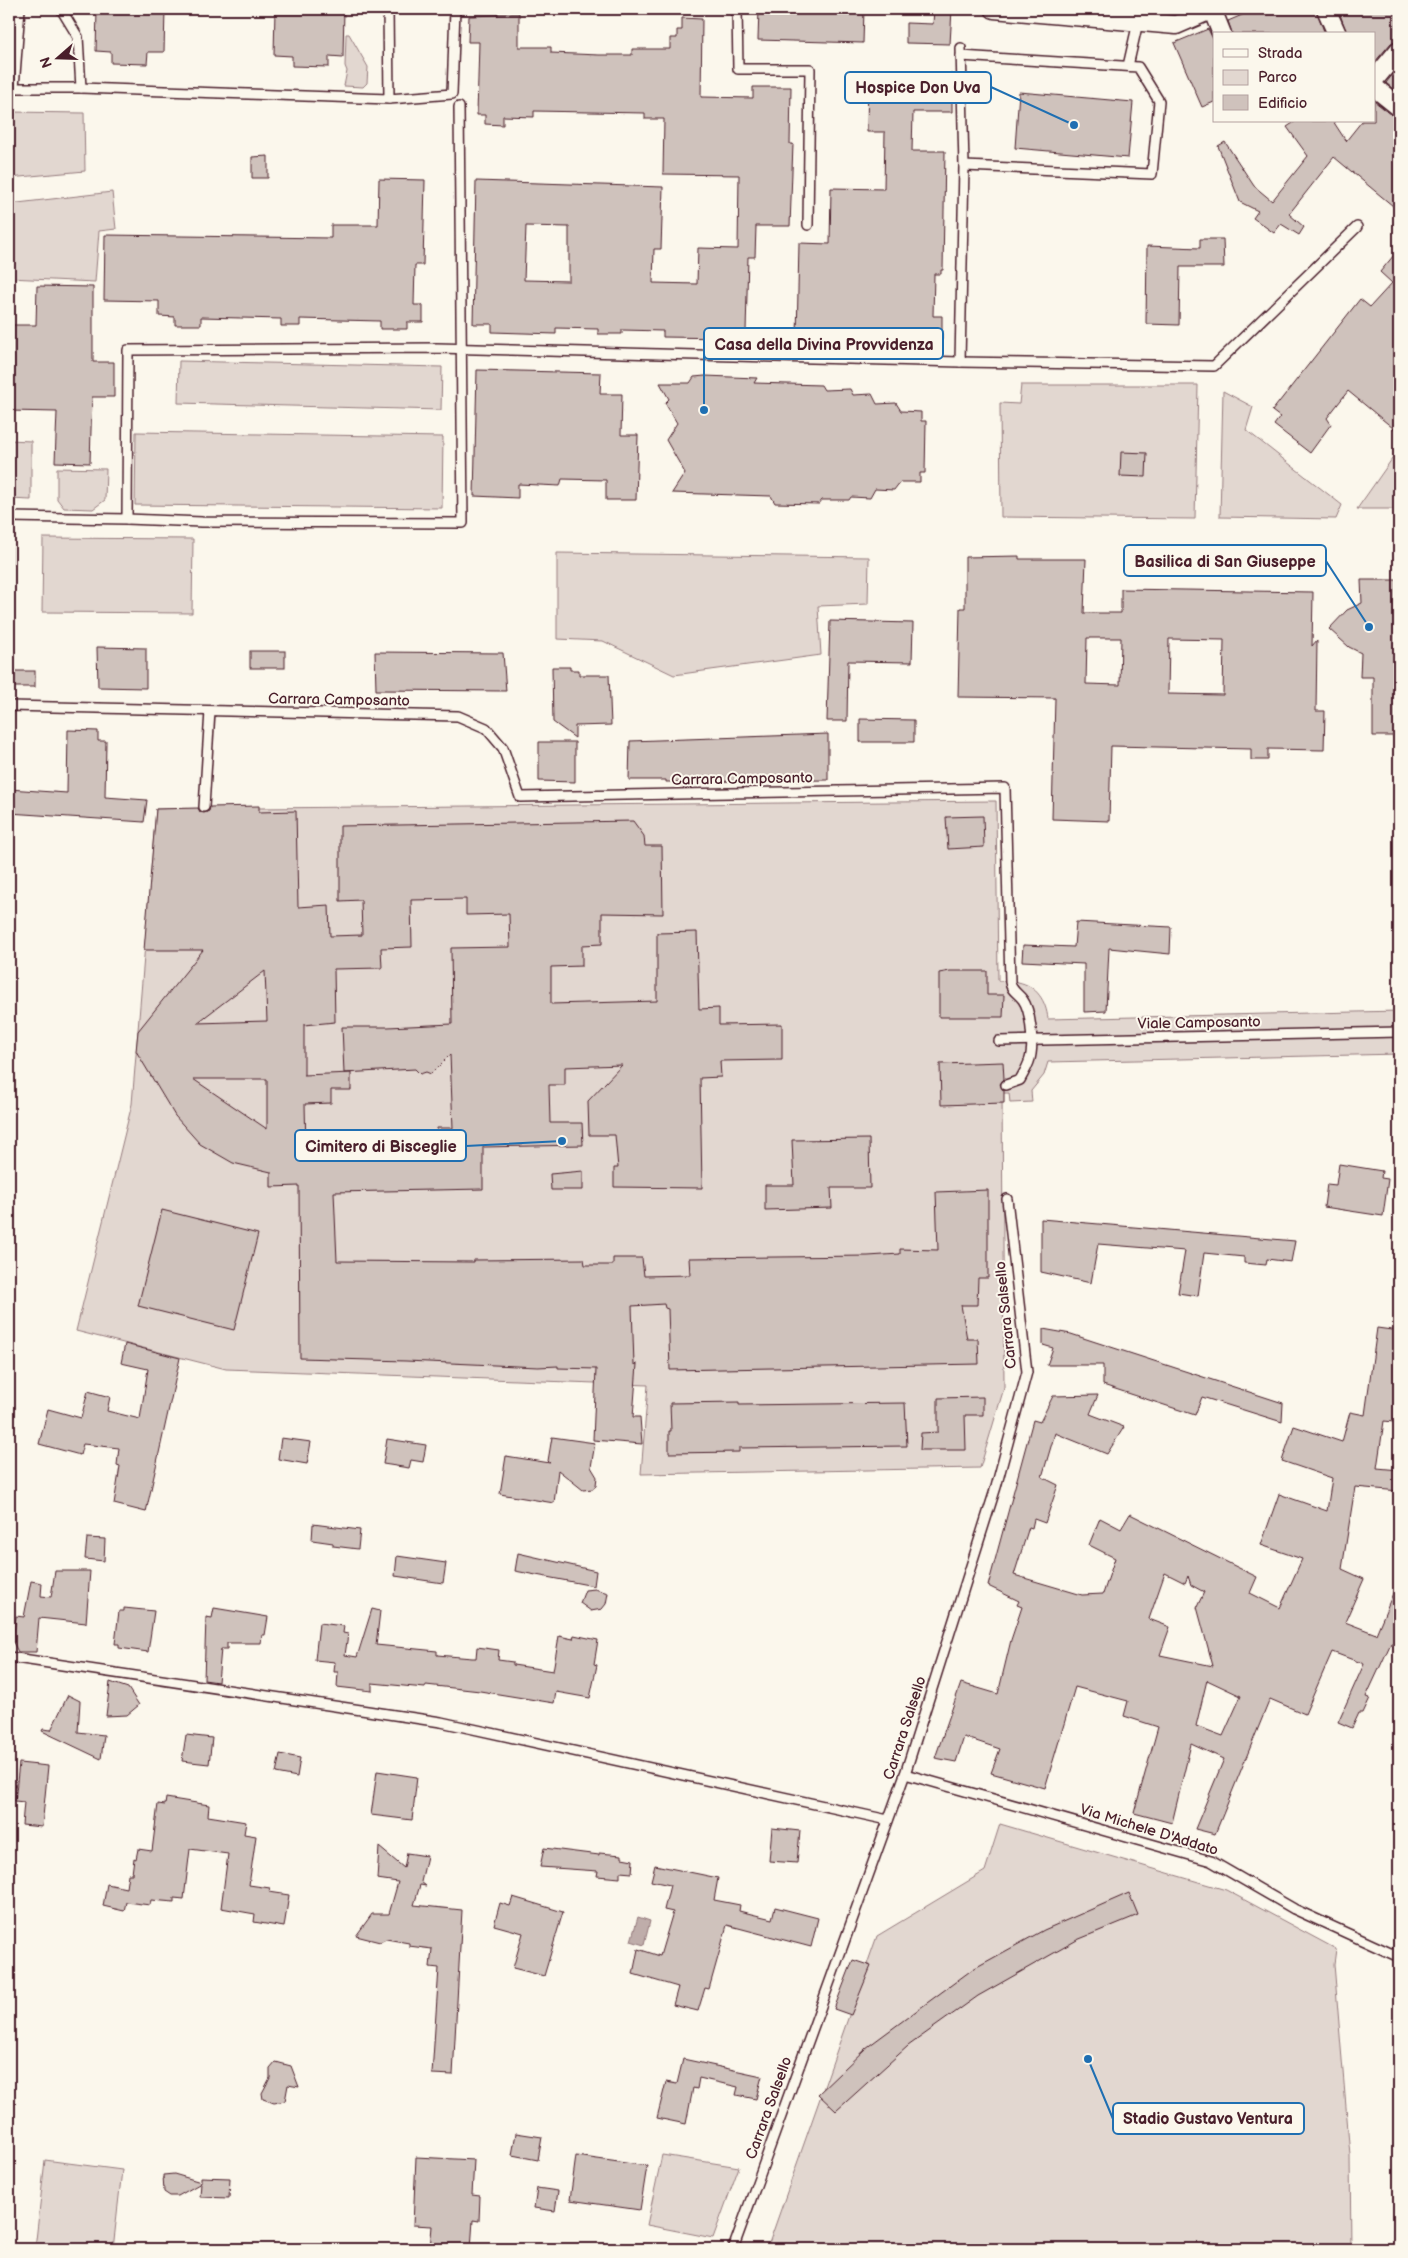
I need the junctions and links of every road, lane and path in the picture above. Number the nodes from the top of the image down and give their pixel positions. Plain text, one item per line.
1 (20, 9) edge
2 (61, 9) edge
3 (388, 9) edge
4 (454, 9) edge
5 (737, 9) edge
6 (994, 9) edge
7 (1213, 9) edge
8 (1326, 9) edge
9 (1138, 22) junction
10 (1221, 32) edge
11 (1336, 32) edge
12 (1399, 50) edge
13 (1128, 66) junction
14 (1376, 78) edge
15 (11, 88) edge
16 (81, 88) junction
17 (1376, 90) edge
18 (389, 99) junction
19 (459, 107) dead end
20 (1399, 107) edge
21 (964, 166) junction
22 (808, 225) dead end
23 (1357, 227) dead end
24 (460, 348) junction
25 (960, 362) junction
26 (9, 517) edge
27 (128, 519) junction
28 (9, 706) edge
29 (210, 712) junction
30 (204, 808) dead end
31 (1399, 1032) edge
32 (1031, 1040) junction
33 (999, 1041) dead end
34 (1006, 1085) dead end
35 (1007, 1199) dead end
36 (9, 1657) edge
37 (905, 1774) junction
38 (888, 1820) junction
39 (1399, 1957) edge
40 (733, 2249) edge

1 - 15 lane
2 - 16 lane
3 - 18 lane
4 - 18 lane
5 - 22 lane
6 - 9 street
7 - 9 street
7 - 10 street
8 - 11 street
9 - 13 lane
12 - 14 street
13 - 21 lane
13 - 21 lane
15 - 16 lane
16 - 18 lane
17 - 20 street
19 - 24 lane
21 - 25 lane
23 - 25 lane
24 - 25 lane
24 - 27 lane
24 - 27 lane
26 - 27 lane
28 - 29 lane, Carrara Camposanto
29 - 30 lane
29 - 32 lane, Carrara Camposanto
31 - 32 lane, Viale Camposanto
32 - 33 lane, Viale Camposanto
32 - 34 lane, Carrara Camposanto
35 - 37 lane, Carrara Salsello
36 - 38 lane
37 - 38 lane, Carrara Salsello
37 - 39 lane, Via Michele D'Addato
38 - 40 lane, Carrara Salsello

